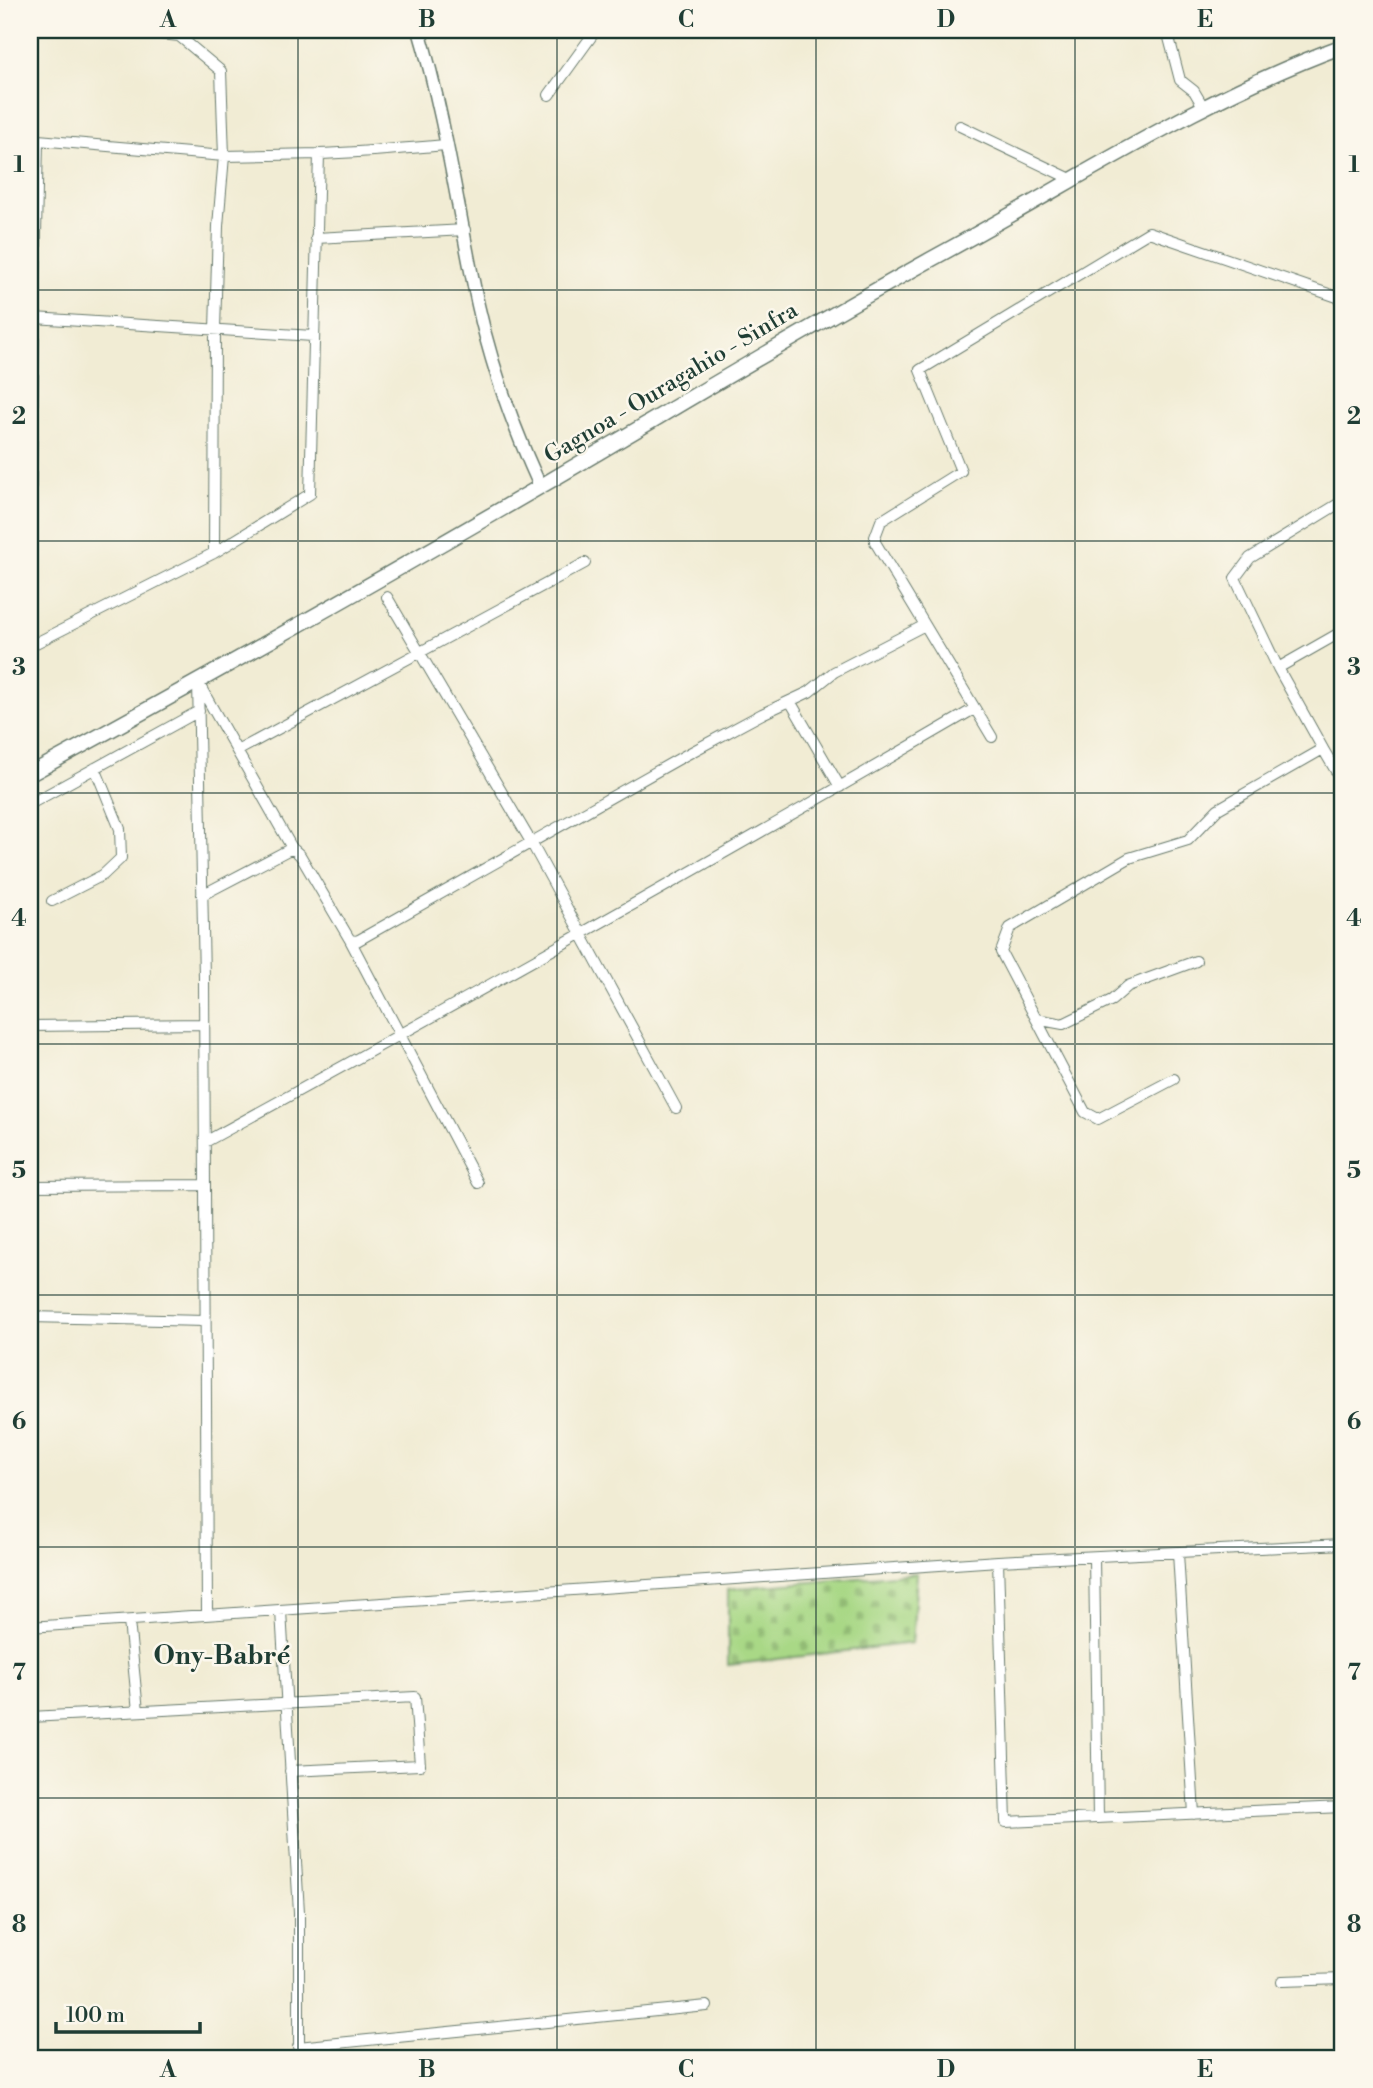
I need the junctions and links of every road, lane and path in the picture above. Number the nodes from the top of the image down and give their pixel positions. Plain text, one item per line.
1 (149, 30) edge
2 (419, 30) edge
3 (596, 30) edge
4 (1167, 30) edge
5 (1343, 46) edge
6 (549, 95) dead end
7 (1203, 108) junction
8 (960, 126) dead end
9 (34, 140) edge
10 (448, 145) junction
11 (319, 154) junction
12 (223, 156) junction
13 (1073, 180) junction
14 (465, 230) junction
15 (316, 238) junction
16 (1343, 299) edge
17 (34, 318) junction
18 (215, 330) junction
19 (313, 336) junction
20 (540, 486) junction
21 (1343, 500) edge
22 (30, 512) edge
23 (214, 553) junction
24 (585, 564) dead end
25 (387, 597) dead end
26 (925, 625) junction
27 (1343, 631) edge
28 (30, 646) edge
29 (419, 652) junction
30 (1278, 668) junction
31 (198, 682) junction
32 (790, 701) junction
33 (974, 709) junction
34 (199, 711) junction
35 (992, 737) dead end
36 (1323, 749) junction
37 (237, 751) junction
38 (95, 768) junction
39 (30, 774) edge
40 (1343, 783) edge
41 (840, 787) junction
42 (30, 804) edge
43 (531, 842) junction
44 (292, 848) junction
45 (202, 895) junction
46 (52, 901) dead end
47 (580, 933) junction
48 (350, 940) junction
49 (1196, 961) dead end
50 (1036, 1019) junction
51 (204, 1024) junction
52 (30, 1026) edge
53 (399, 1035) junction
54 (1174, 1079) dead end
55 (676, 1108) dead end
56 (205, 1142) junction
57 (478, 1183) dead end
58 (205, 1185) junction
59 (30, 1186) edge
60 (30, 1317) edge
61 (205, 1321) junction
62 (1343, 1545) edge
63 (1178, 1553) junction
64 (1094, 1558) junction
65 (998, 1562) junction
66 (281, 1611) junction
67 (207, 1615) junction
68 (129, 1621) junction
69 (30, 1627) edge
70 (286, 1704) junction
71 (138, 1711) junction
72 (30, 1717) edge
73 (290, 1771) junction
74 (1343, 1807) edge
75 (1194, 1814) junction
76 (1098, 1818) junction
77 (1343, 1979) edge
78 (1282, 1981) dead end
79 (708, 2006) dead end
80 (299, 2047) junction
81 (299, 2058) edge

1 - 12 street
2 - 10 street
3 - 6 street
4 - 7 street
5 - 7 main road, Gagnoa - Ouragahio - Sinfra
7 - 13 main road, Gagnoa - Ouragahio - Sinfra
8 - 13 street
9 - 12 street
9 - 17 street
10 - 11 street
10 - 14 street
11 - 12 street
11 - 15 street
12 - 18 street
13 - 20 main road, Gagnoa - Ouragahio - Sinfra
14 - 15 street
14 - 20 street
15 - 19 street
16 - 26 street
17 - 18 street
17 - 22 street
18 - 19 street
18 - 23 street
19 - 23 street
20 - 31 main road, Gagnoa - Ouragahio - Sinfra
21 - 30 street
23 - 28 street
24 - 29 street
25 - 29 street
26 - 32 street
26 - 33 street
27 - 30 street
29 - 37 street
29 - 43 street
30 - 36 street
31 - 34 street
31 - 37 street
31 - 39 main road, Gagnoa - Ouragahio - Sinfra
32 - 41 street
32 - 43 street
33 - 35 street
33 - 41 street
34 - 38 street
34 - 45 street
36 - 40 street
36 - 50 street
37 - 44 street
38 - 42 street
38 - 46 street
41 - 47 street
43 - 47 street
43 - 48 street
44 - 45 street
44 - 48 street
45 - 51 street
47 - 53 street
47 - 55 street
48 - 53 street
49 - 50 street
50 - 54 street
51 - 52 street
51 - 56 street
53 - 56 street
53 - 57 street
56 - 58 street
58 - 59 street
58 - 61 street
60 - 61 street
61 - 67 street
62 - 63 street
63 - 64 street
63 - 75 street
64 - 65 street
64 - 76 street
65 - 66 street
65 - 76 street
66 - 67 street
66 - 70 street
67 - 68 street
68 - 69 street
68 - 71 street
70 - 71 street
70 - 73 street
70 - 73 street
71 - 72 street
73 - 80 street
74 - 75 street
75 - 76 street
77 - 78 street
79 - 80 street
80 - 81 street

